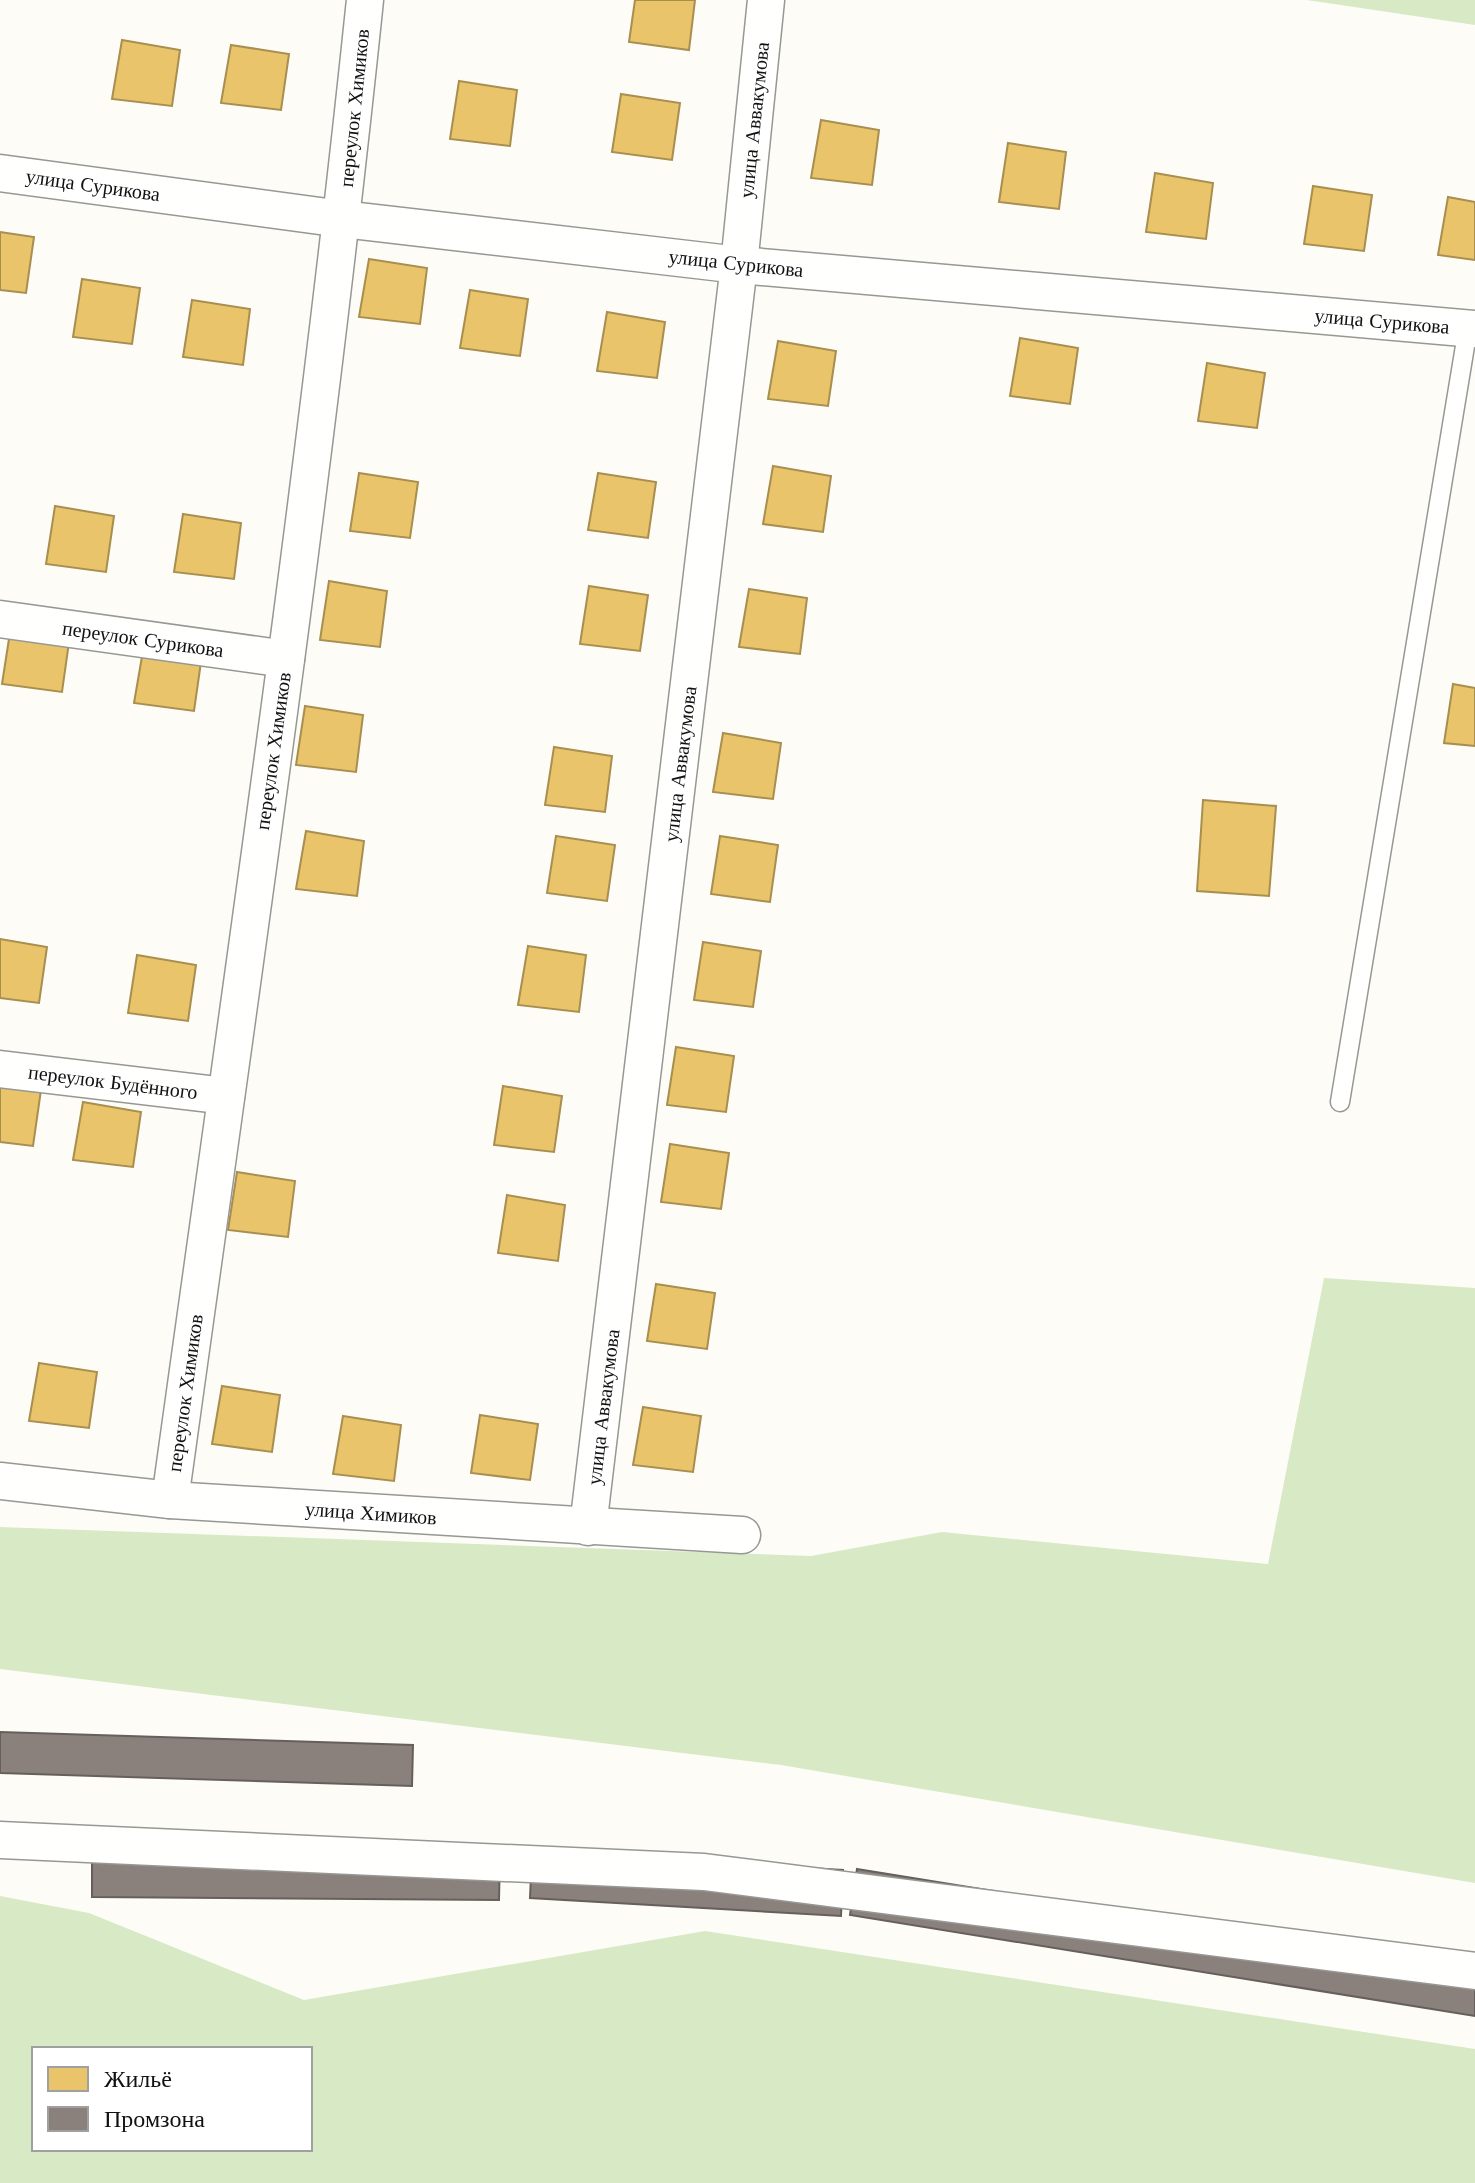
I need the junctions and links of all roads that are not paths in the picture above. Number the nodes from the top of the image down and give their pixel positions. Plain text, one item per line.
1 (365, 0) edge
2 (766, 0) edge
3 (0, 173) edge
4 (342, 219) junction
5 (739, 265) junction
6 (1471, 329) edge
7 (0, 619) edge
8 (286, 659) junction
9 (0, 1069) edge
10 (226, 1096) junction
11 (1340, 1102) dead end
12 (0, 1481) edge
13 (170, 1500) junction
14 (588, 1527) junction
15 (742, 1535) dead end
16 (0, 1840) edge
17 (1475, 1971) edge

1 - 4 street, переулок Химиков
2 - 5 street, улица Аввакумова
3 - 4 street, улица Сурикова
4 - 5 street, улица Сурикова
4 - 8 street, переулок Химиков
5 - 6 street, улица Сурикова
5 - 14 street, улица Аввакумова
6 - 11 lane
7 - 8 street, переулок Сурикова
8 - 10 street, переулок Химиков
9 - 10 street, переулок Будённого
10 - 13 street, переулок Химиков
12 - 13 street, улица Химиков
13 - 14 street, улица Химиков
14 - 15 street, улица Химиков
16 - 17 street

